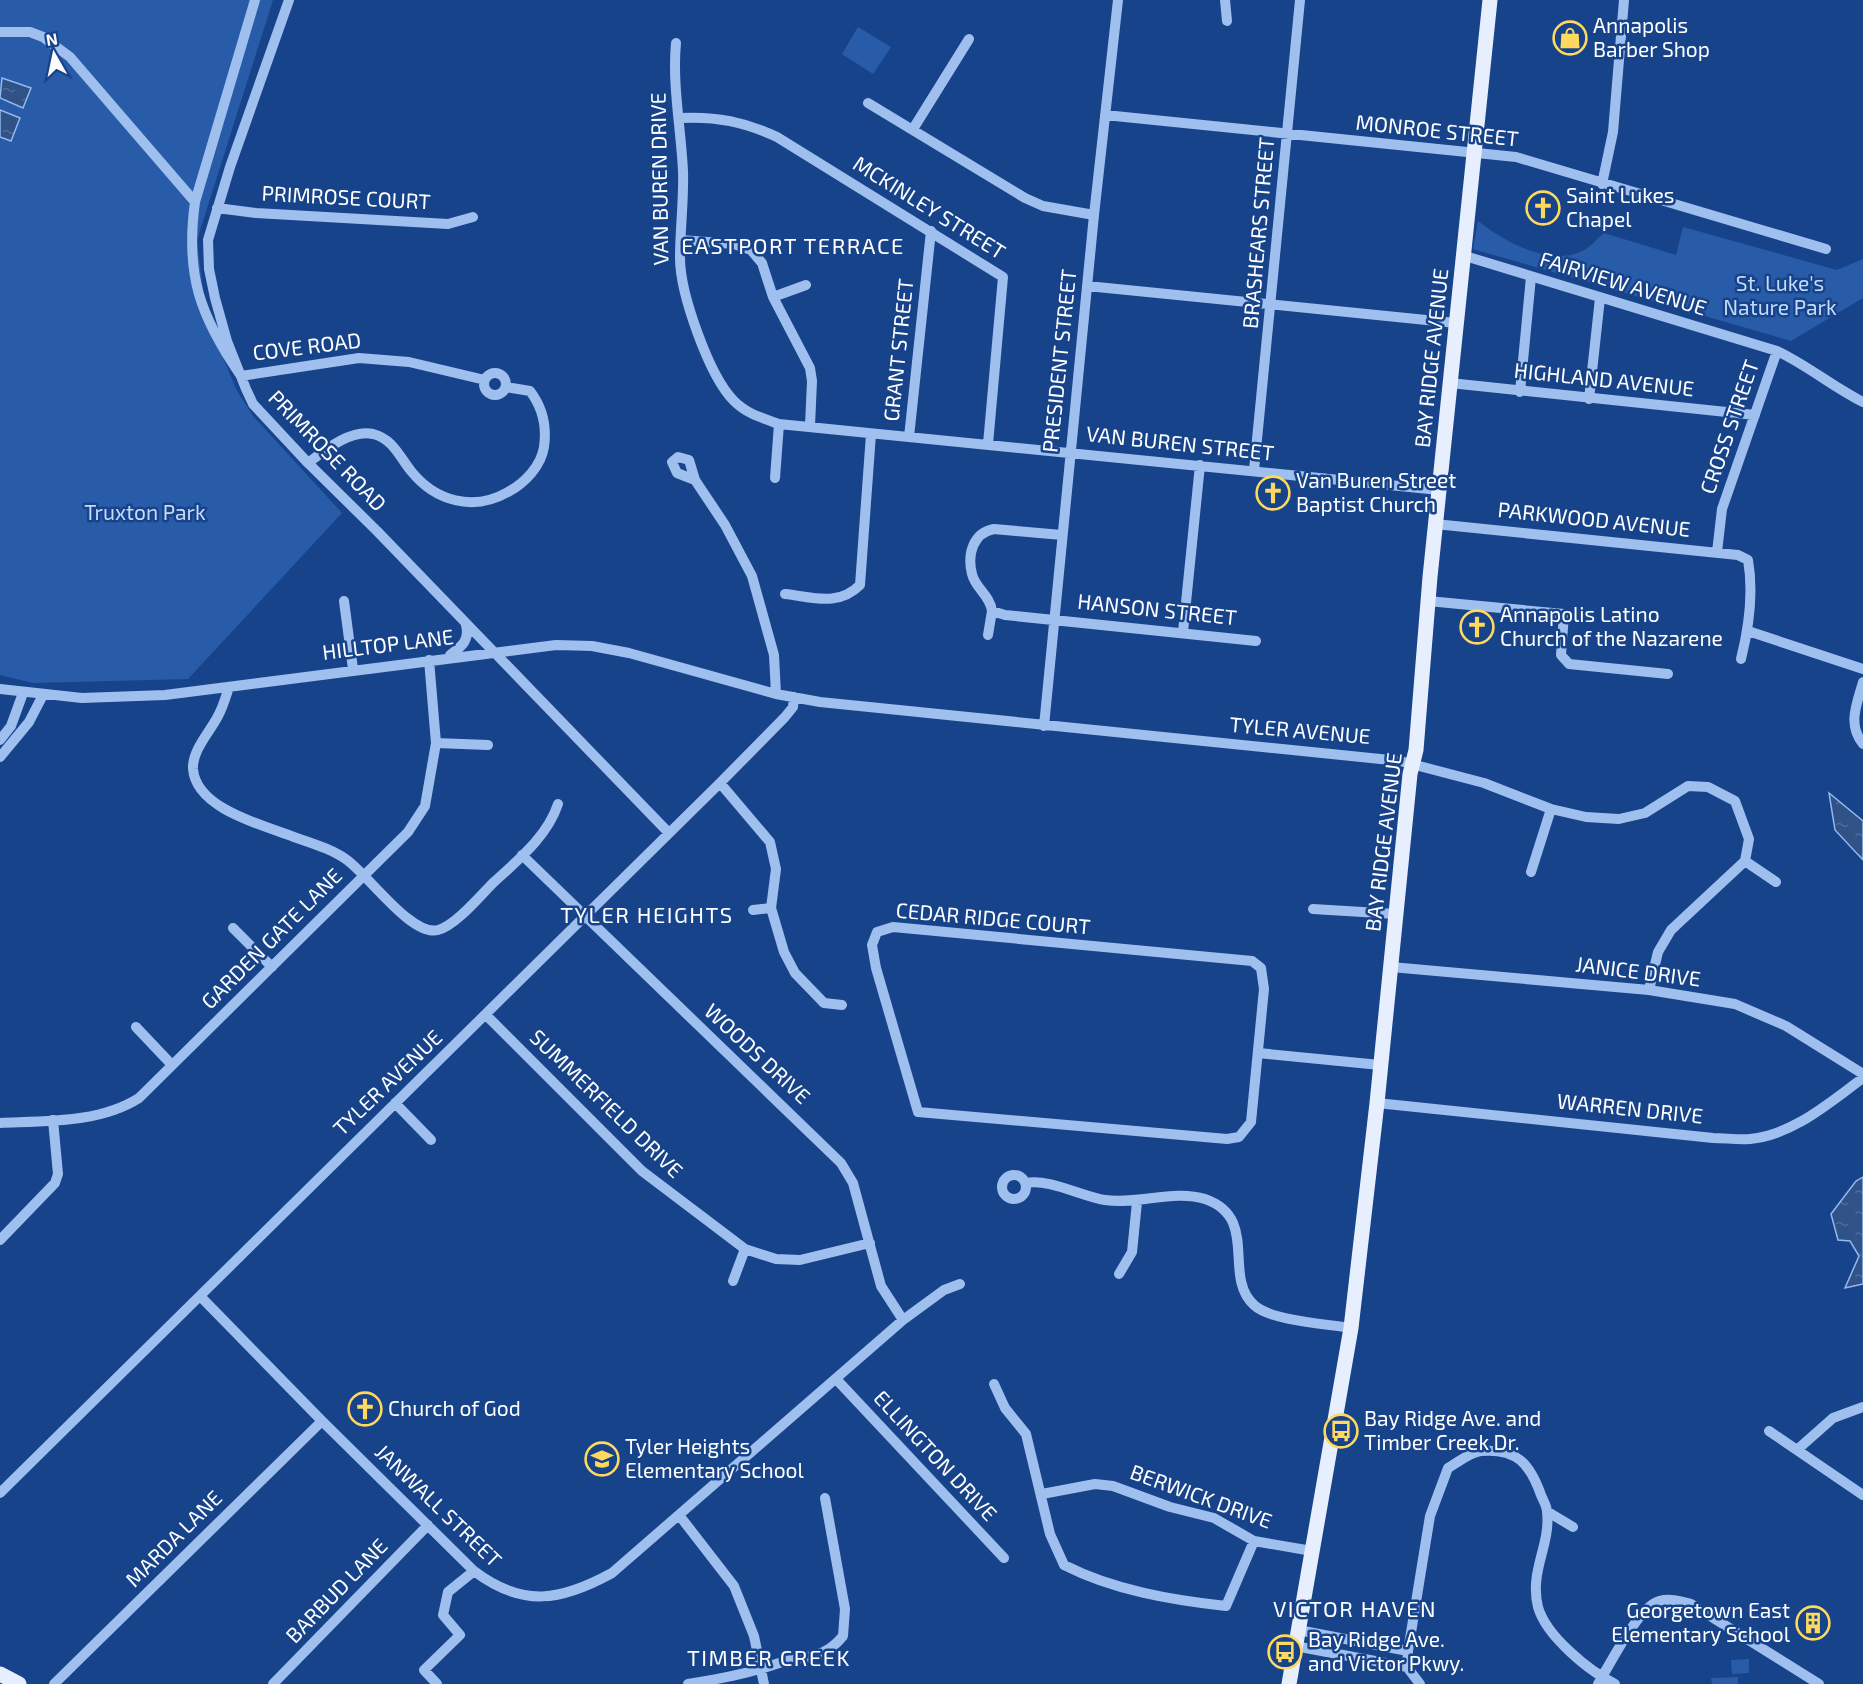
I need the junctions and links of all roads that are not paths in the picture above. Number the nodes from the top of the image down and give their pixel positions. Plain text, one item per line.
1 (255, 0) edge
2 (289, 0) edge
3 (1118, 0) edge
4 (1225, 0) edge
5 (1300, 0) edge
6 (1490, 0) edge
7 (1624, 0) edge
8 (1227, 21) dead end
9 (0, 32) edge
10 (969, 39) dead end
11 (676, 43) dead end
12 (868, 103) dead end
13 (1105, 115) junction
14 (680, 118) junction
15 (913, 129) junction
16 (1288, 134) junction
17 (1474, 153) junction
18 (1602, 184) junction
19 (195, 202) junction
20 (217, 208) junction
21 (1094, 215) junction
22 (473, 217) dead end
23 (931, 231) junction
24 (681, 240) junction
25 (1826, 249) dead end
26 (1465, 256) junction
27 (1531, 277) junction
28 (806, 285) dead end
29 (1087, 286) junction
30 (773, 297) junction
31 (1600, 298) junction
32 (1272, 303) junction
33 (1456, 323) junction
34 (1777, 351) junction
35 (241, 376) junction
36 (485, 380) junction
37 (1450, 383) junction
38 (507, 387) junction
39 (1520, 392) junction
40 (1589, 399) junction
41 (1863, 402) edge
42 (1755, 415) junction
43 (779, 424) junction
44 (810, 426) junction
45 (871, 434) junction
46 (909, 437) junction
47 (988, 444) junction
48 (1070, 453) junction
49 (308, 463) junction
50 (1200, 465) junction
51 (1254, 470) junction
52 (775, 478) dead end
53 (695, 480) dead end
54 (1439, 490) junction
55 (1435, 524) junction
56 (1062, 535) junction
57 (1717, 552) junction
58 (785, 594) dead end
59 (344, 601) dead end
60 (1428, 601) junction
61 (992, 611) junction
62 (1054, 618) junction
63 (466, 625) junction
64 (1749, 631) junction
65 (1184, 632) junction
66 (988, 635) dead end
67 (1256, 641) dead end
68 (493, 651) junction
69 (446, 658) junction
70 (429, 660) junction
71 (1741, 660) dead end
72 (354, 669) junction
73 (1863, 669) edge
74 (1668, 674) dead end
75 (1863, 682) edge
76 (229, 687) junction
77 (0, 689) edge
78 (23, 693) junction
79 (776, 694) junction
80 (43, 695) junction
81 (794, 697) junction
82 (1044, 726) junction
83 (0, 740) edge
84 (436, 743) junction
85 (1863, 744) edge
86 (488, 745) dead end
87 (0, 757) edge
88 (1413, 763) junction
89 (720, 783) junction
90 (558, 804) dead end
91 (1551, 809) junction
92 (668, 831) junction
93 (522, 855) junction
94 (1745, 861) junction
95 (1530, 872) dead end
96 (365, 875) junction
97 (1776, 882) dead end
98 (771, 908) junction
99 (1313, 909) dead end
100 (753, 910) dead end
101 (1395, 914) junction
102 (584, 916) junction
103 (233, 928) dead end
104 (272, 967) junction
105 (1391, 967) junction
106 (1649, 990) junction
107 (842, 1005) dead end
108 (486, 1015) junction
109 (136, 1027) dead end
110 (1258, 1053) junction
111 (172, 1065) junction
112 (1380, 1065) junction
113 (1863, 1076) edge
114 (1377, 1102) junction
115 (394, 1103) junction
116 (53, 1120) junction
117 (0, 1123) edge
118 (431, 1140) dead end
119 (1026, 1183) dead end
120 (1137, 1202) junction
121 (0, 1240) edge
122 (870, 1243) junction
123 (745, 1249) junction
124 (1119, 1274) dead end
125 (733, 1281) dead end
126 (960, 1284) dead end
127 (200, 1296) junction
128 (903, 1320) junction
129 (1351, 1328) junction
130 (837, 1380) junction
131 (994, 1383) dead end
132 (1863, 1407) edge
133 (322, 1421) junction
134 (1770, 1431) dead end
135 (1798, 1449) junction
136 (0, 1492) edge
137 (1042, 1494) junction
138 (1863, 1495) edge
139 (825, 1498) dead end
140 (1548, 1512) junction
141 (679, 1515) junction
142 (428, 1525) junction
143 (1573, 1527) dead end
144 (1254, 1541) junction
145 (1312, 1551) junction
146 (1004, 1558) dead end
147 (474, 1571) junction
148 (1298, 1630) junction
149 (1295, 1646) junction
150 (1408, 1651) junction
151 (1407, 1667) junction
152 (761, 1671) junction
153 (0, 1674) edge
154 (1600, 1681) edge
155 (20, 1684) edge
156 (54, 1684) edge
157 (273, 1684) edge
158 (437, 1684) edge
159 (688, 1684) edge
160 (764, 1684) edge
161 (1289, 1684) edge
162 (1420, 1684) edge
163 (1615, 1684) edge
164 (1819, 1684) edge

1 - 19 street
2 - 20 street, PRIMROSE ROAD
3 - 13 street, PRESIDENT STREET
4 - 8 street
5 - 16 street, BRASHEARS STREET
6 - 17 main road, BAY RIDGE AVENUE
7 - 18 street
9 - 19 street
10 - 15 street
11 - 14 street, VAN BUREN DRIVE
12 - 15 street
13 - 16 street, MONROE STREET
13 - 21 street, PRESIDENT STREET
14 - 23 street, MCKINLEY STREET
14 - 24 street, VAN BUREN DRIVE
15 - 21 street
16 - 17 street, MONROE STREET
16 - 32 street, BRASHEARS STREET
17 - 18 street, MONROE STREET
17 - 26 main road, BAY RIDGE AVENUE
18 - 25 street, MONROE STREET
19 - 35 street
20 - 22 street, PRIMROSE COURT
20 - 35 street, PRIMROSE ROAD
21 - 29 street, PRESIDENT STREET
23 - 46 street, GRANT STREET
23 - 47 street, MCKINLEY STREET
24 - 30 street
24 - 43 street, VAN BUREN DRIVE
26 - 27 street, FAIRVIEW AVENUE
26 - 33 main road, BAY RIDGE AVENUE
27 - 31 street, FAIRVIEW AVENUE
27 - 39 street
28 - 30 street
29 - 32 street
29 - 48 street, PRESIDENT STREET
30 - 44 street
31 - 34 street, FAIRVIEW AVENUE
31 - 40 street
32 - 33 street
32 - 51 street, BRASHEARS STREET
33 - 37 main road, BAY RIDGE AVENUE
34 - 41 street, FAIRVIEW AVENUE
34 - 42 street, CROSS STREET
35 - 36 street, COVE ROAD
35 - 49 street, PRIMROSE ROAD
36 - 38 street
36 - 38 street
37 - 39 street, HIGHLAND AVENUE
37 - 54 main road, BAY RIDGE AVENUE
38 - 49 street
39 - 40 street, HIGHLAND AVENUE
40 - 42 street, HIGHLAND AVENUE
42 - 57 street, CROSS STREET
43 - 44 street, VAN BUREN DRIVE
43 - 52 street
44 - 45 street, VAN BUREN STREET
45 - 46 street, VAN BUREN STREET
45 - 58 street
46 - 47 street, VAN BUREN STREET
47 - 48 street, VAN BUREN STREET
48 - 50 street, VAN BUREN STREET
48 - 56 street, PRESIDENT STREET
49 - 63 street, PRIMROSE ROAD
50 - 51 street, VAN BUREN STREET
50 - 65 street
51 - 54 street, VAN BUREN STREET
53 - 79 street
54 - 55 main road, BAY RIDGE AVENUE
55 - 57 street, PARKWOOD AVENUE
55 - 60 main road, BAY RIDGE AVENUE
56 - 61 street
56 - 62 street, PRESIDENT STREET
57 - 64 street, PARKWOOD AVENUE
59 - 72 street
60 - 74 street
60 - 88 main road, BAY RIDGE AVENUE
61 - 62 street, HANSON STREET
61 - 66 street
62 - 65 street, HANSON STREET
62 - 82 street, PRESIDENT STREET
63 - 68 street, PRIMROSE ROAD
63 - 69 street
64 - 71 street
64 - 73 street
65 - 67 street, HANSON STREET
68 - 69 street, HILLTOP LANE
68 - 79 street, HILLTOP LANE
68 - 92 street, PRIMROSE ROAD
69 - 70 street, HILLTOP LANE
70 - 72 street, HILLTOP LANE
70 - 84 street, GARDEN GATE LANE
72 - 76 street, HILLTOP LANE
75 - 85 street
76 - 80 street, HILLTOP LANE
76 - 96 street
77 - 78 street, HILLTOP LANE
78 - 80 street, HILLTOP LANE
78 - 83 street
79 - 81 street, TYLER AVENUE
80 - 87 street
81 - 82 street, TYLER AVENUE
81 - 89 street, TYLER AVENUE
82 - 88 street, TYLER AVENUE
84 - 86 street
84 - 96 street, GARDEN GATE LANE
88 - 91 street, TYLER AVENUE
88 - 101 main road, BAY RIDGE AVENUE
89 - 92 street, TYLER AVENUE
89 - 98 street
90 - 93 street
91 - 94 street, TYLER AVENUE
91 - 95 street
92 - 102 street, TYLER AVENUE
93 - 96 street
93 - 102 street, WOODS DRIVE
94 - 97 street
94 - 106 street
96 - 104 street, GARDEN GATE LANE
98 - 100 street
98 - 107 street
99 - 101 street
101 - 105 main road, BAY RIDGE AVENUE
102 - 108 street, TYLER AVENUE
102 - 122 street, WOODS DRIVE
103 - 104 street
104 - 111 street, GARDEN GATE LANE
105 - 106 street, JANICE DRIVE
105 - 112 main road, BAY RIDGE AVENUE
106 - 113 street, JANICE DRIVE
108 - 115 street, TYLER AVENUE
108 - 123 street, SUMMERFIELD DRIVE
109 - 111 street
110 - 110 street, CEDAR RIDGE COURT
110 - 112 street
111 - 116 street, GARDEN GATE LANE
112 - 114 main road, BAY RIDGE AVENUE
113 - 114 street, WARREN DRIVE
114 - 129 main road, BAY RIDGE AVENUE
115 - 118 street
115 - 127 street, TYLER AVENUE
116 - 117 street, GARDEN GATE LANE
116 - 121 street
119 - 120 street
120 - 124 street
120 - 129 street
122 - 123 street, SUMMERFIELD DRIVE
122 - 128 street, WOODS DRIVE
123 - 125 street
126 - 128 street
127 - 133 street, JANWALL STREET
127 - 136 street, TYLER AVENUE
128 - 130 street, JANWALL STREET
129 - 145 main road, BAY RIDGE AVENUE
130 - 141 street, JANWALL STREET
130 - 146 street, ELLINGTON DRIVE
131 - 137 street
132 - 135 street
133 - 142 street, JANWALL STREET
133 - 156 street, MARDA LANE
134 - 135 street
135 - 138 street
137 - 144 street, BERWICK DRIVE
137 - 144 street
139 - 152 street
140 - 143 street
140 - 150 street
140 - 154 street
141 - 147 street, JANWALL STREET
141 - 152 street
142 - 147 street, JANWALL STREET
142 - 157 street, BARBUD LANE
144 - 145 street, BERWICK DRIVE
145 - 148 main road, BAY RIDGE AVENUE
147 - 158 street
148 - 149 main road, BAY RIDGE AVENUE
148 - 150 street
149 - 151 street
149 - 161 main road, BAY RIDGE AVENUE
150 - 151 street
151 - 162 street
152 - 159 street
152 - 160 street
153 - 155 main road
154 - 163 street
154 - 164 street

